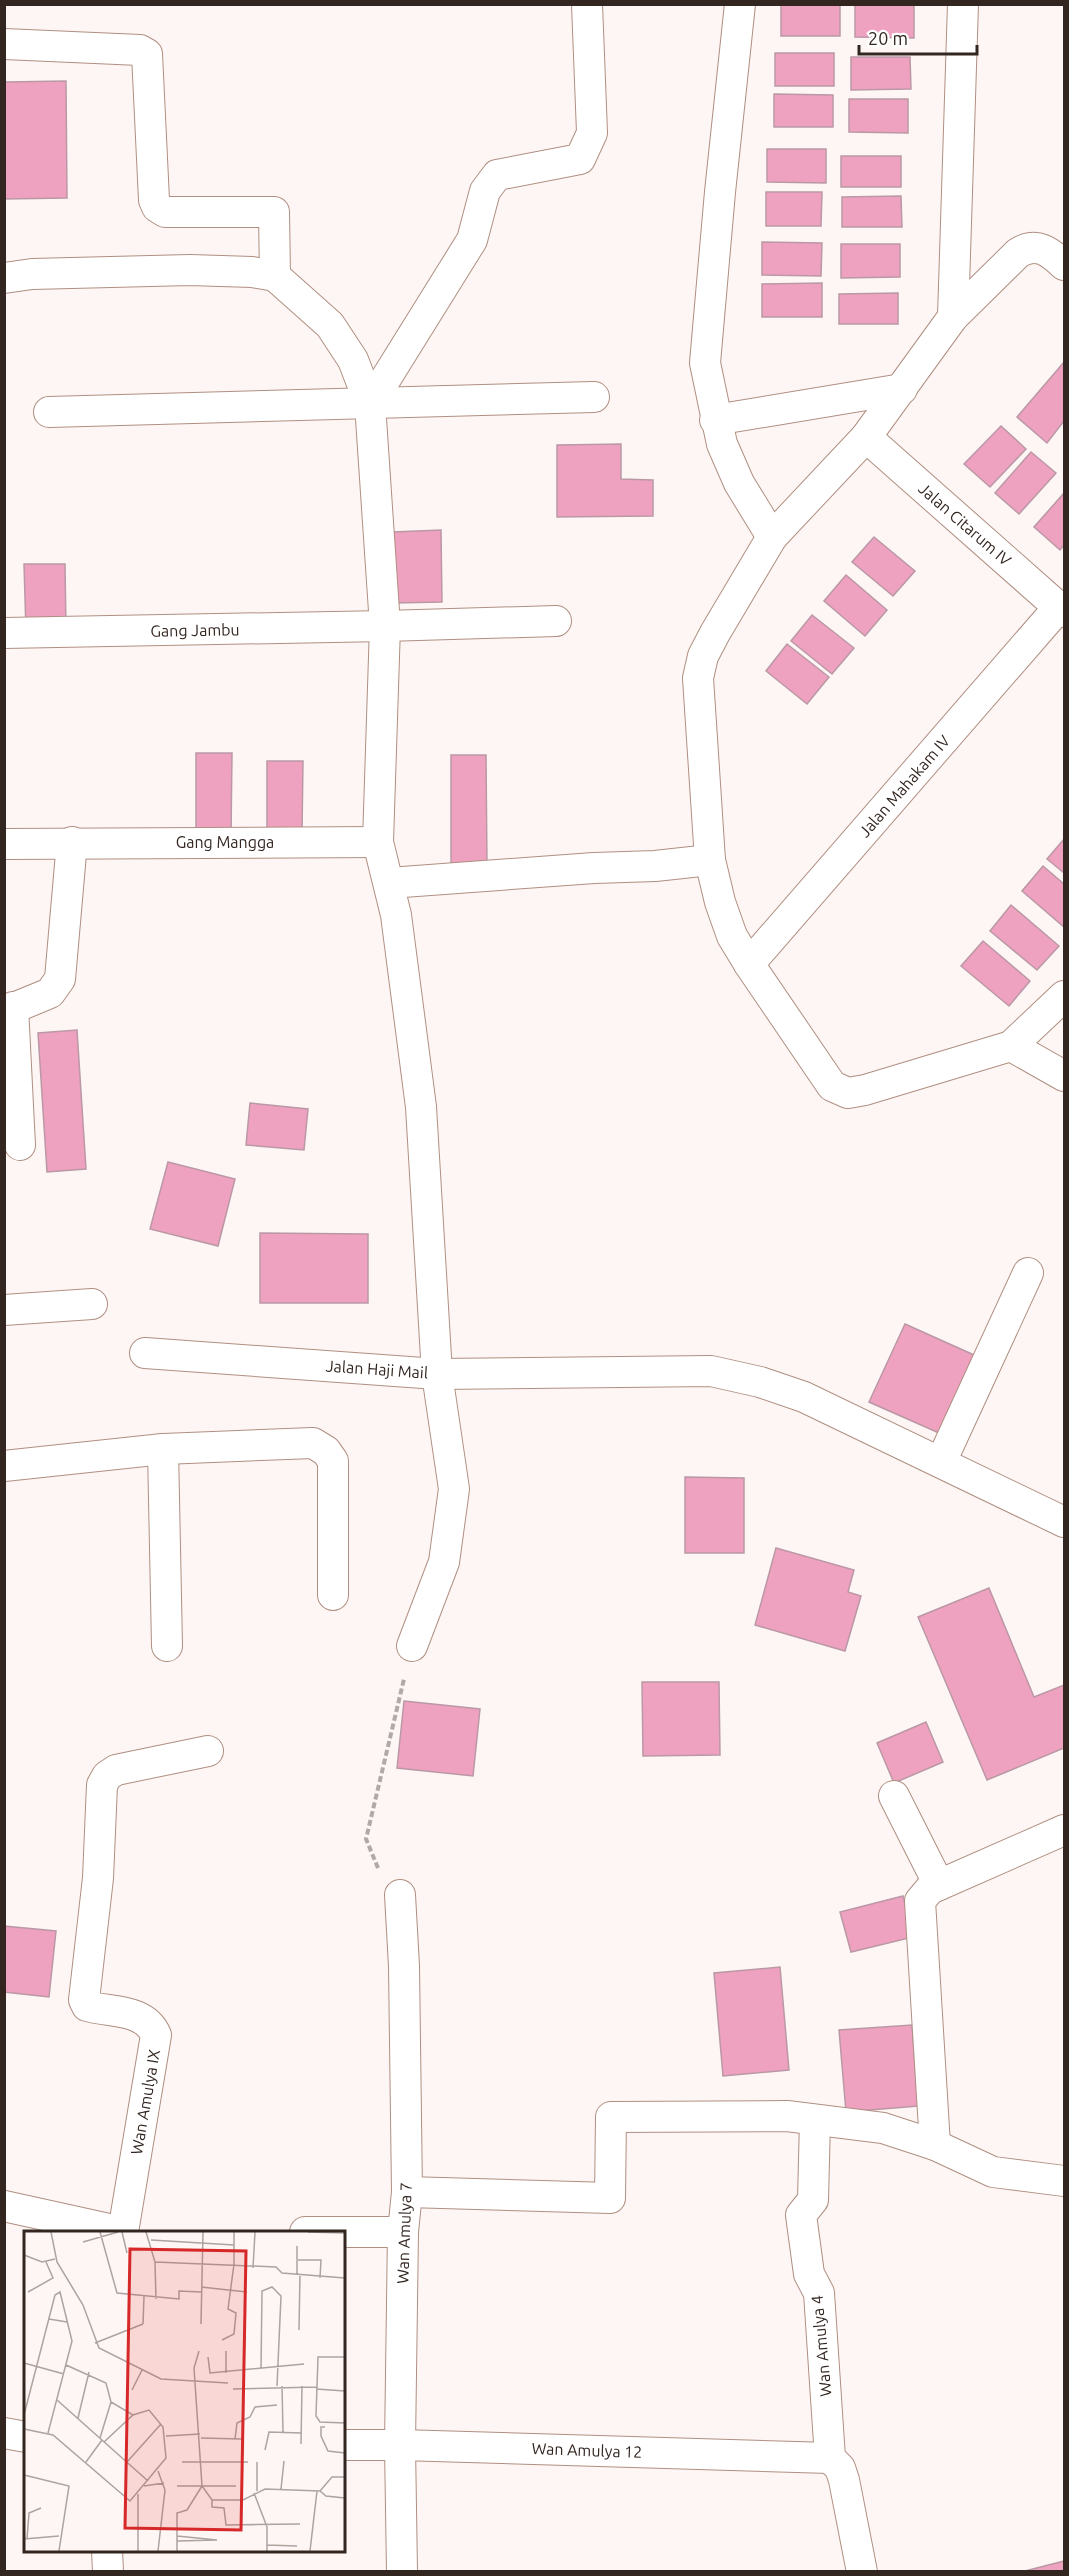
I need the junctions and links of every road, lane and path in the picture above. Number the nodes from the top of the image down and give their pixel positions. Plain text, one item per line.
1 (587, 4) edge
2 (740, 4) edge
3 (963, 4) edge
4 (4, 44) edge
5 (1065, 265) edge
6 (275, 276) junction
7 (4, 279) edge
8 (953, 317) junction
9 (902, 389) junction
10 (594, 397) dead end
11 (370, 404) junction
12 (49, 412) dead end
13 (715, 420) junction
14 (866, 436) junction
15 (772, 537) junction
16 (1062, 610) edge
17 (556, 621) dead end
18 (385, 626) junction
19 (4, 633) edge
20 (378, 842) junction
21 (72, 843) junction
22 (4, 844) edge
23 (710, 860) junction
24 (389, 884) junction
25 (749, 964) junction
26 (1065, 996) edge
27 (9, 1009) edge
28 (1011, 1046) junction
29 (1065, 1076) edge
30 (20, 1145) dead end
31 (1028, 1273) dead end
32 (92, 1304) dead end
33 (4, 1310) edge
34 (145, 1353) dead end
35 (436, 1374) junction
36 (163, 1449) junction
37 (941, 1462) junction
38 (4, 1466) edge
39 (1065, 1522) edge
40 (333, 1595) dead end
41 (167, 1646) dead end
42 (412, 1646) joint
43 (208, 1751) dead end
44 (894, 1796) dead end
45 (1065, 1830) edge
46 (939, 1885) junction
47 (400, 1895) joint
48 (815, 2120) junction
49 (935, 2145) junction
50 (1065, 2181) edge
51 (407, 2192) junction
52 (4, 2206) edge
53 (117, 2231) edge
54 (122, 2231) edge
55 (345, 2232) edge
56 (403, 2232) junction
57 (4, 2433) edge
58 (24, 2437) edge
59 (345, 2445) edge
60 (400, 2445) junction
61 (830, 2458) junction
62 (108, 2552) edge
63 (108, 2571) edge
64 (402, 2571) edge
65 (862, 2571) edge

1 - 11 street
2 - 13 street
3 - 8 street
4 - 6 street
5 - 8 street
6 - 7 street
6 - 11 street
8 - 9 street
9 - 13 street
9 - 14 street
10 - 11 street
11 - 12 street
11 - 18 street
13 - 15 street
14 - 15 street
14 - 16 street, Jalan Citarum IV
15 - 23 street
16 - 25 street, Jalan Mahakam IV
17 - 18 street, Gang Jambu
18 - 19 street, Gang Jambu
18 - 20 street
20 - 21 street, Gang Mangga
20 - 24 street
21 - 22 street, Gang Mangga
21 - 27 street
23 - 24 street
23 - 25 street
24 - 35 street
25 - 28 street
26 - 28 street
27 - 30 street
28 - 29 street
31 - 37 street
32 - 33 street
34 - 35 street, Jalan Haji Mail
35 - 37 street
35 - 42 street, Jalan Haji Mail
36 - 38 street
36 - 40 street
36 - 41 street
37 - 39 street
42 - 47 path
43 - 54 street, Wan Amulya IX
44 - 46 street
45 - 46 street
46 - 49 street
47 - 51 street, Wan Amulya 7
48 - 49 street
48 - 51 street
48 - 61 street, Wan Amulya 4
49 - 50 street
51 - 56 street, Wan Amulya 7
52 - 53 street
55 - 56 street
56 - 60 street, Wan Amulya 7
57 - 58 street
59 - 60 street, Wan Amulya 12
60 - 61 street, Wan Amulya 12
60 - 64 street, Wan Amulya 7
61 - 65 street, Wan Amulya 4
62 - 63 street

